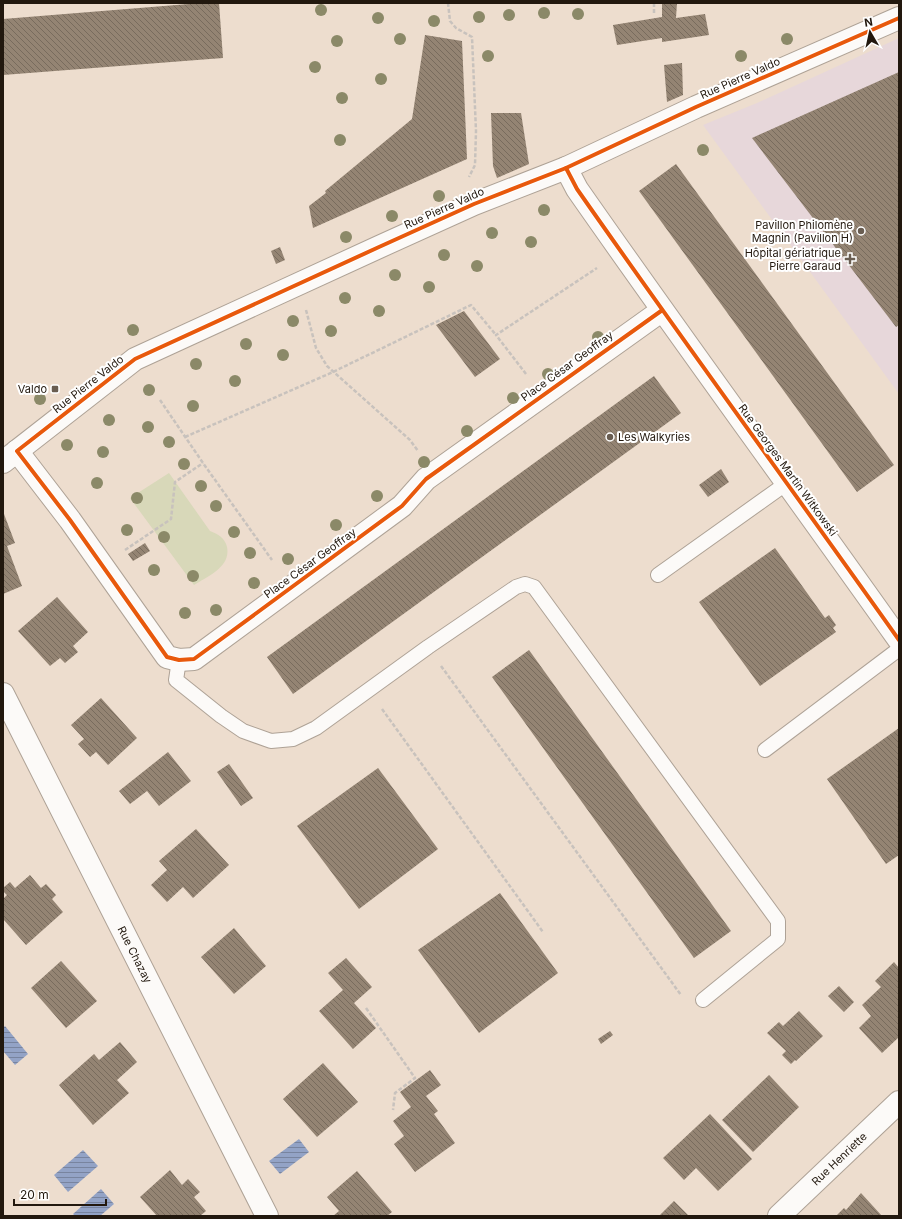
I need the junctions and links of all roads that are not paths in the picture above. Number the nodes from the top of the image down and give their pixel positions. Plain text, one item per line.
1 (899, 18) edge
2 (566, 168) junction
3 (662, 311) junction
4 (10, 457) edge
5 (787, 483) junction
6 (658, 575) dead end
7 (899, 640) edge
8 (899, 649) edge
9 (178, 660) junction
10 (3, 694) edge
11 (766, 750) dead end
12 (702, 1000) road end
13 (899, 1102) edge
14 (267, 1216) edge
15 (779, 1216) edge

1 - 2 street, Rue Pierre Valdo
2 - 3 street, Rue Georges Martin Witkowski
2 - 4 street, Rue Pierre Valdo
3 - 5 street, Rue Georges Martin Witkowski
3 - 9 street, Place César Geoffray
4 - 9 street
5 - 6 lane
5 - 7 street, Rue Georges Martin Witkowski
8 - 11 lane
9 - 12 lane
10 - 14 street, Rue Chazay
13 - 15 street, Rue Henriette

